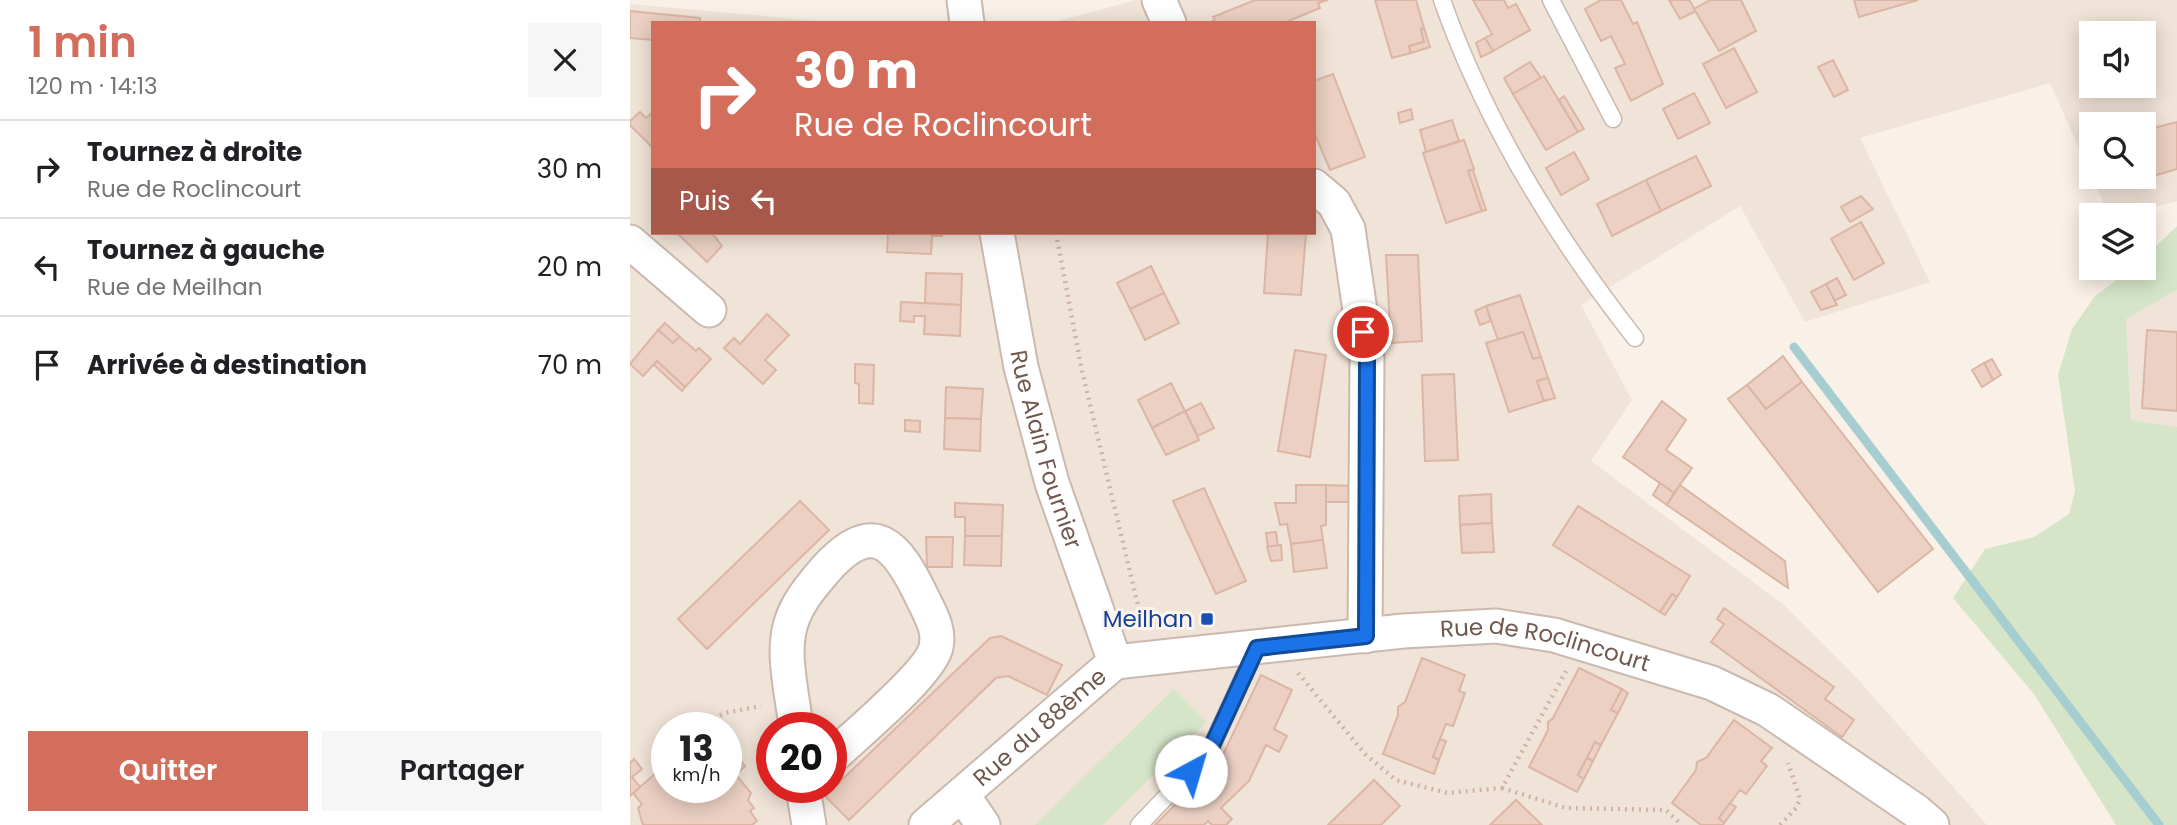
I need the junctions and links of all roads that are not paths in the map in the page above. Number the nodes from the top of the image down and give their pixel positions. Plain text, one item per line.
1 (964, 0) edge
2 (1159, 0) edge
3 (1442, 0) edge
4 (1551, 0) edge
5 (967, 21) edge
6 (1168, 21) edge
7 (1613, 119) dead end
8 (1316, 188) edge
9 (997, 235) edge
10 (630, 242) edge
11 (709, 310) dead end
12 (1635, 338) dead end
13 (1366, 636) junction
14 (1266, 646) junction
15 (1115, 662) junction
16 (795, 712) edge
17 (847, 743) edge
18 (961, 794) junction
19 (805, 803) edge
20 (809, 825) edge
21 (926, 825) edge
22 (983, 825) edge
23 (1139, 825) edge
24 (1932, 825) edge

1 - 5 street
2 - 6 street
3 - 12 lane
4 - 7 lane
8 - 13 street
9 - 15 street, Rue Alain Fournier
10 - 11 street
13 - 14 street, Rue de Roclincourt
13 - 24 street, Rue de Roclincourt
14 - 15 street, Rue de Roclincourt
14 - 23 lane
15 - 18 street, Rue du 88ème
16 - 17 street
18 - 21 street
18 - 22 street, Rue du 88ème
19 - 20 street

